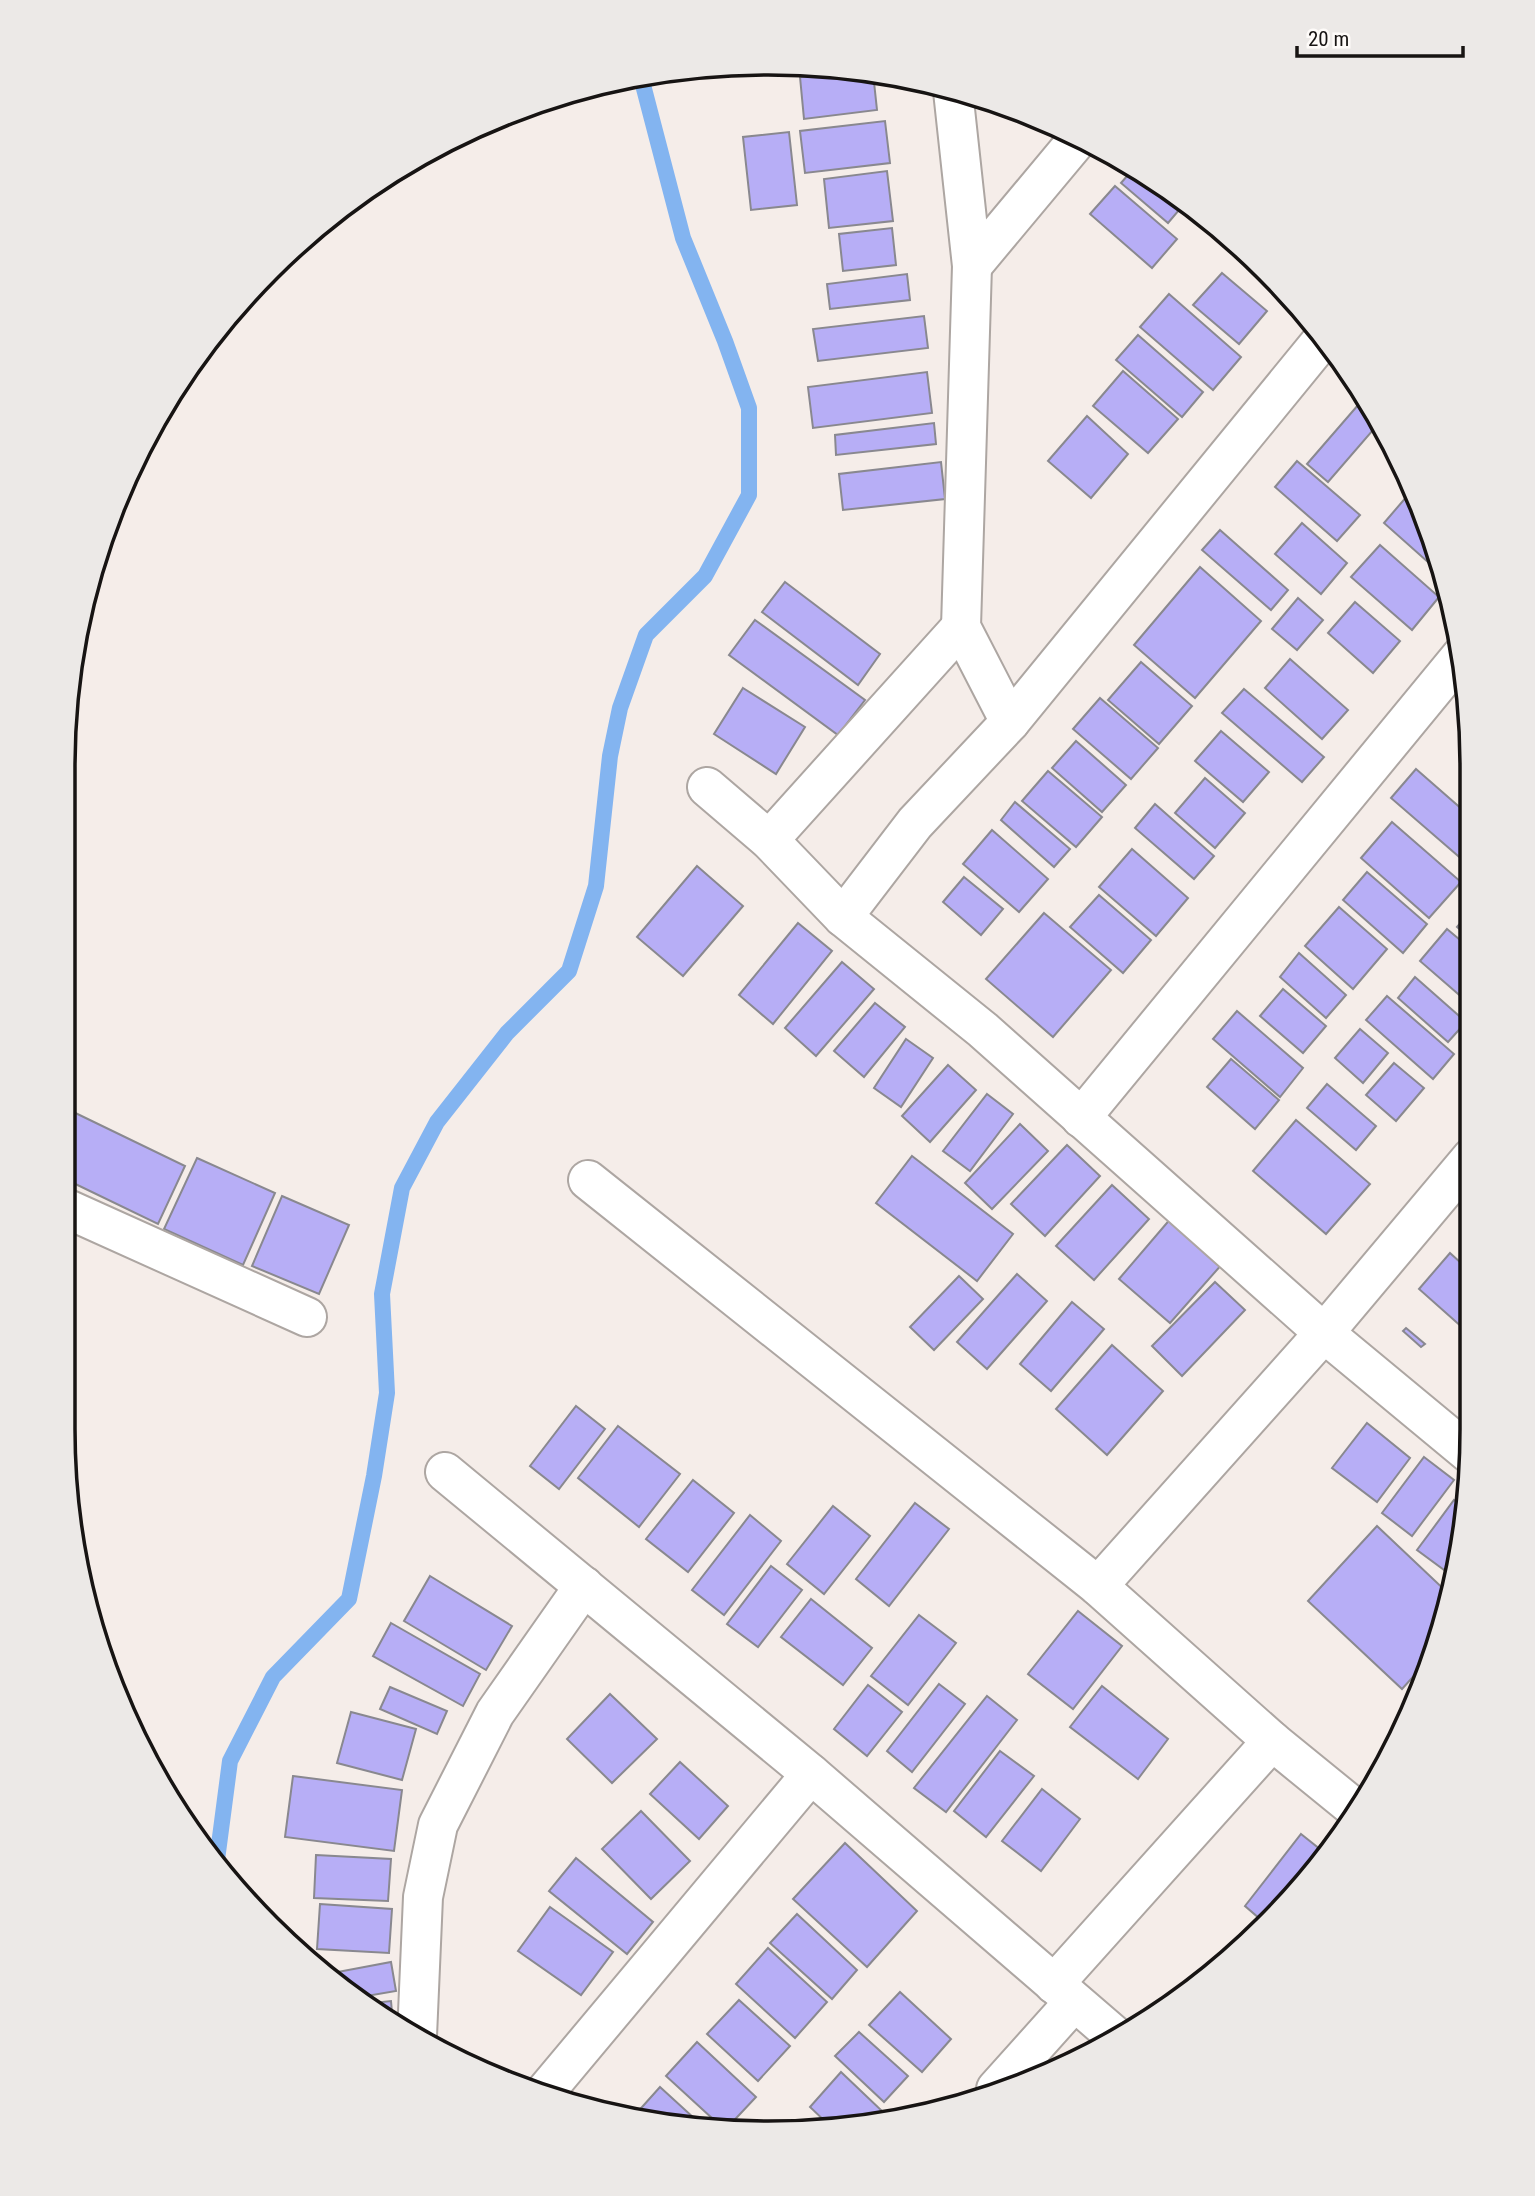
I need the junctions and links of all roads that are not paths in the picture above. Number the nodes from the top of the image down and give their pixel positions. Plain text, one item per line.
1 (954, 101) edge
2 (1072, 146) edge
3 (972, 266) junction
4 (1318, 347) edge
5 (961, 627) junction
6 (1452, 667) edge
7 (1010, 722) junction
8 (707, 786) dead end
9 (769, 840) junction
10 (843, 917) junction
11 (1082, 1118) junction
12 (1460, 1171) edge
13 (589, 1180) dead end
14 (75, 1212) edge
15 (307, 1317) dead end
16 (1324, 1333) junction
17 (1459, 1446) edge
18 (444, 1472) dead end
19 (584, 1586) junction
20 (1098, 1586) junction
21 (1272, 1741) junction
22 (811, 1774) junction
23 (1349, 1804) edge
24 (1064, 1993) junction
25 (417, 2026) edge
26 (1109, 2031) edge
27 (1003, 2079) edge
28 (550, 2086) edge

1 - 3 street
2 - 3 street
3 - 5 street
4 - 7 street
5 - 7 street
5 - 9 street
6 - 11 street
7 - 10 street
8 - 9 street
9 - 10 street
10 - 11 street
11 - 16 street
12 - 16 street
13 - 20 street
14 - 15 street
16 - 17 street
16 - 20 street
18 - 19 street
19 - 22 street
19 - 25 street
20 - 21 street
21 - 23 street
21 - 24 street
22 - 24 street
22 - 28 street
24 - 26 street
24 - 27 street

